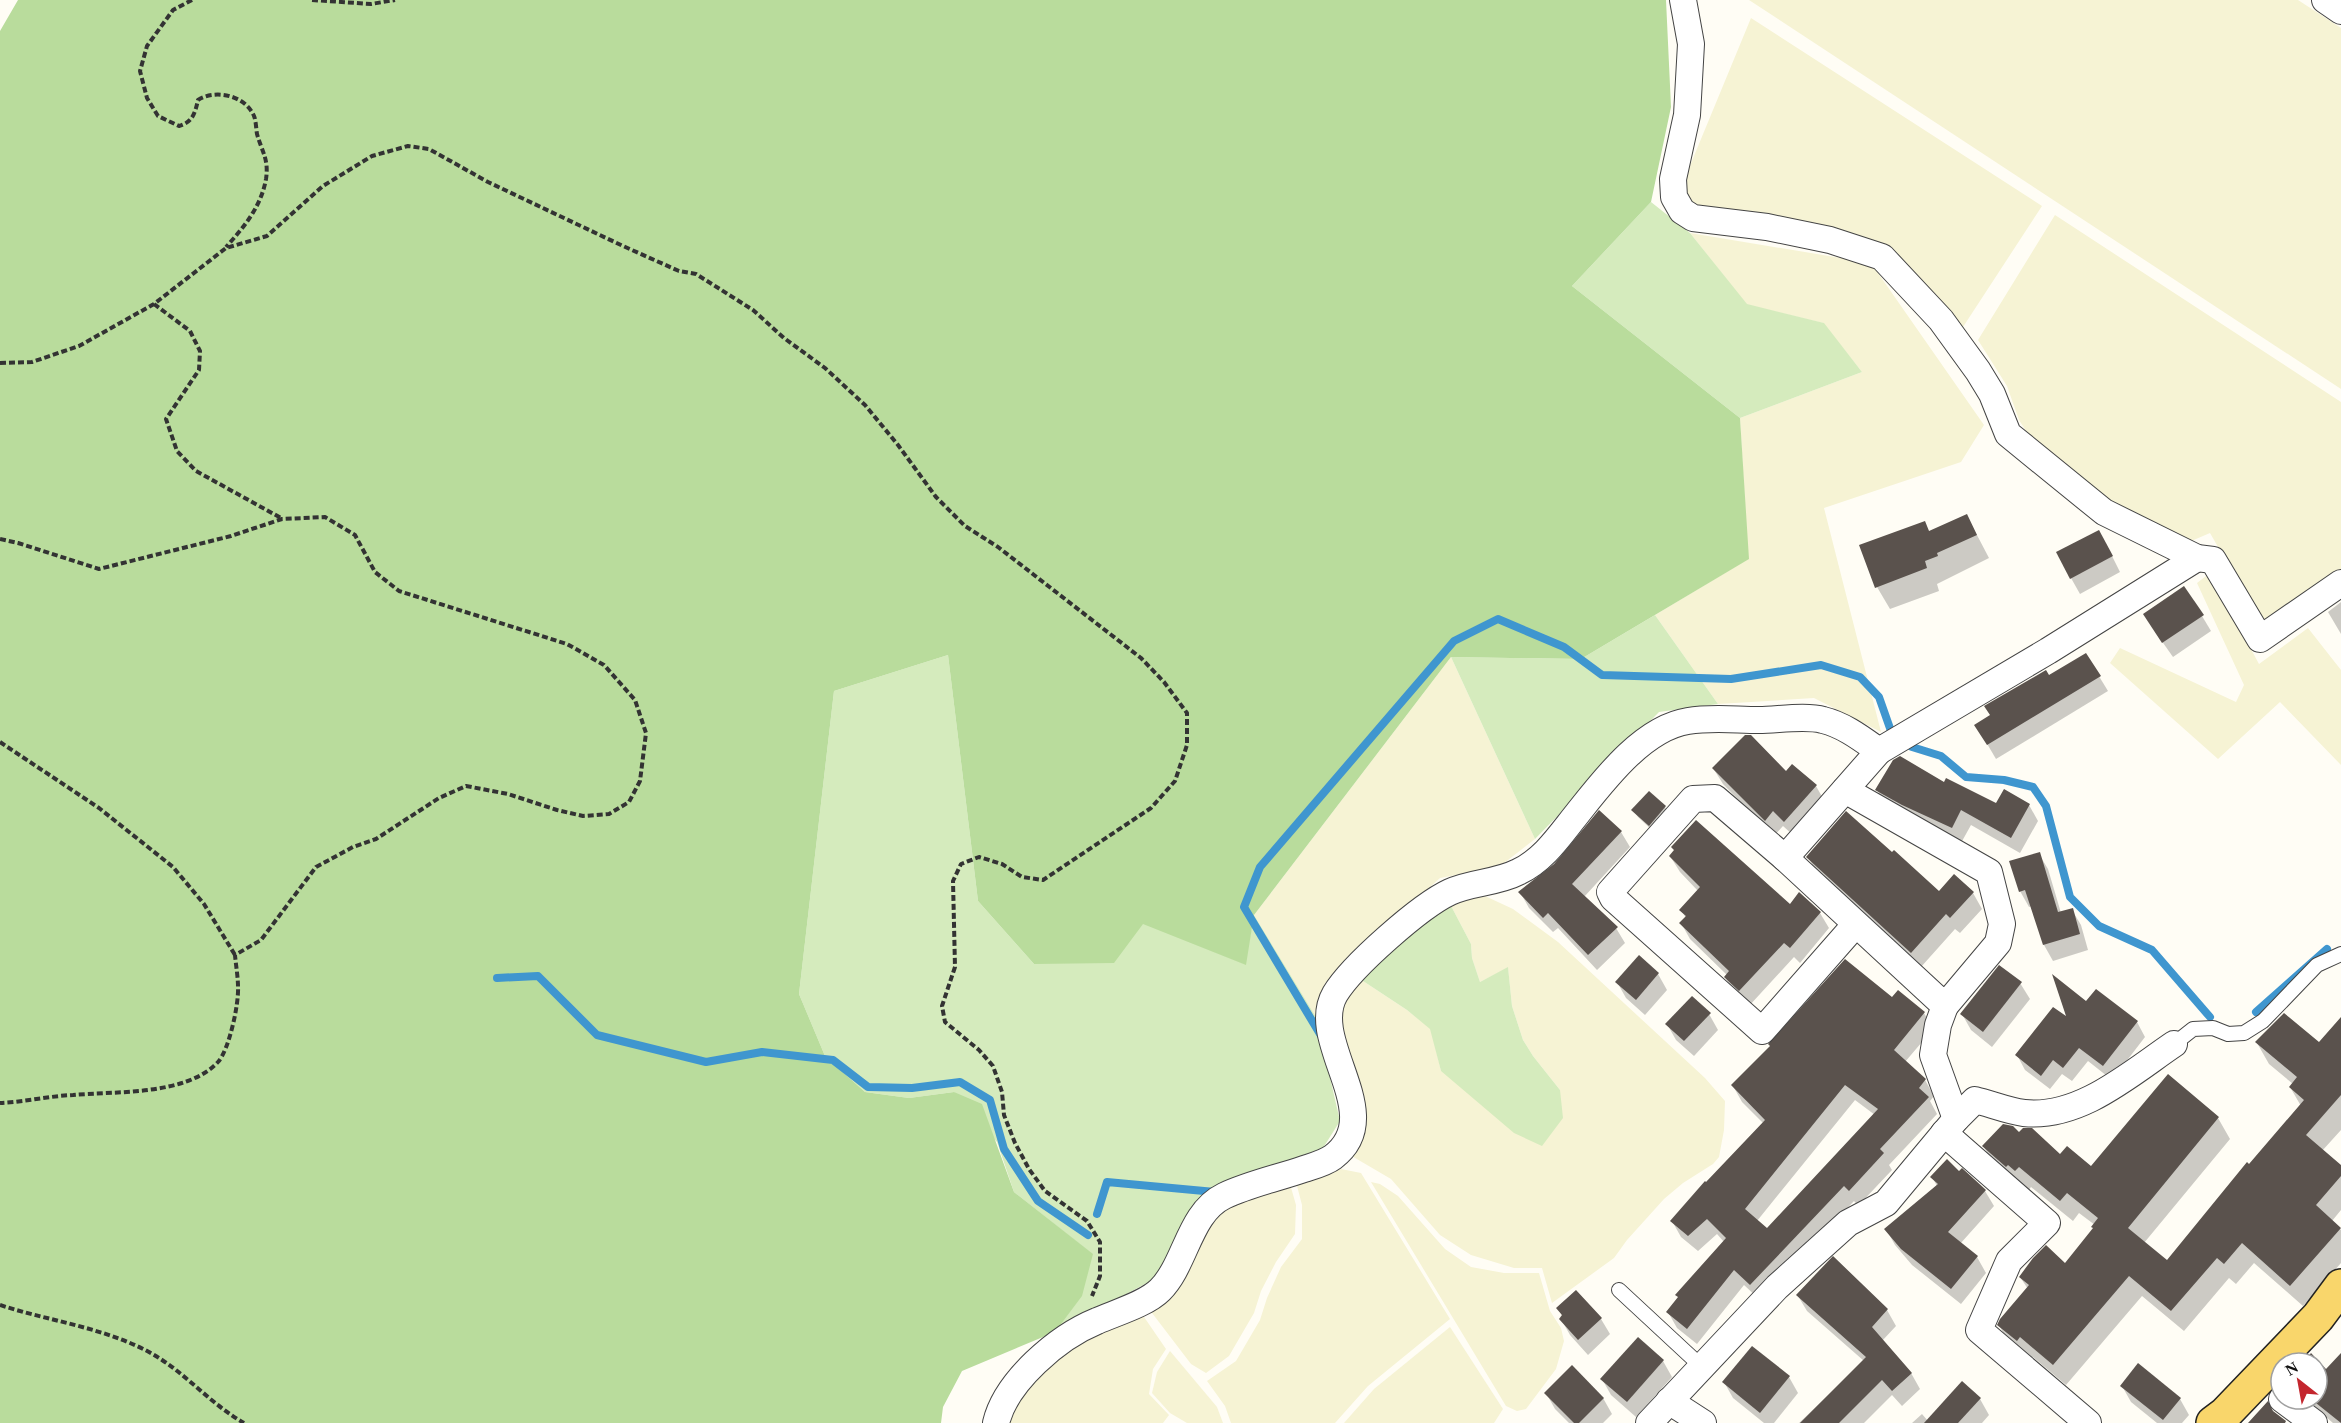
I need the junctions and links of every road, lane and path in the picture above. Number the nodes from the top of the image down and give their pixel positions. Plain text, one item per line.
1 (192, 0) edge
2 (312, 0) edge
3 (395, 0) edge
4 (1683, 0) edge
5 (2325, 0) edge
6 (2341, 10) edge
7 (226, 248) junction
8 (154, 304) junction
9 (0, 363) edge
10 (282, 519) junction
11 (0, 539) edge
12 (2197, 558) junction
13 (2341, 583) edge
14 (0, 742) edge
15 (1879, 751) junction
16 (1845, 790) junction
17 (1785, 858) junction
18 (1855, 925) junction
19 (2341, 954) edge
20 (235, 956) junction
21 (1945, 1006) junction
22 (2174, 1044) joint
23 (0, 1103) edge
24 (1950, 1126) junction
25 (2341, 1286) edge
26 (1619, 1290) dead end
27 (0, 1305) edge
28 (1079, 1329) junction
29 (2298, 1351) edge
30 (1702, 1367) junction
31 (2269, 1394) edge
32 (1669, 1401) junction
33 (2299, 1411) edge
34 (244, 1423) edge
35 (996, 1423) edge
36 (1649, 1423) edge
37 (1703, 1423) edge
38 (2088, 1423) edge
39 (2213, 1423) edge
40 (2314, 1423) edge

1 - 7 path
2 - 3 path
4 - 12 street
5 - 6 street
7 - 8 path
7 - 28 path
8 - 9 path
8 - 10 path
10 - 11 path
10 - 20 path
12 - 13 street
12 - 15 street
14 - 20 path
15 - 16 street
15 - 28 street
16 - 17 street
16 - 21 street
17 - 18 street
17 - 18 street
18 - 21 street
19 - 22 lane
20 - 23 path
21 - 24 street
22 - 24 street
24 - 30 street
24 - 38 street
25 - 29 main road
26 - 30 lane
27 - 34 path
28 - 35 street
30 - 32 street
31 - 39 main road
32 - 36 street
32 - 37 street
33 - 40 street

